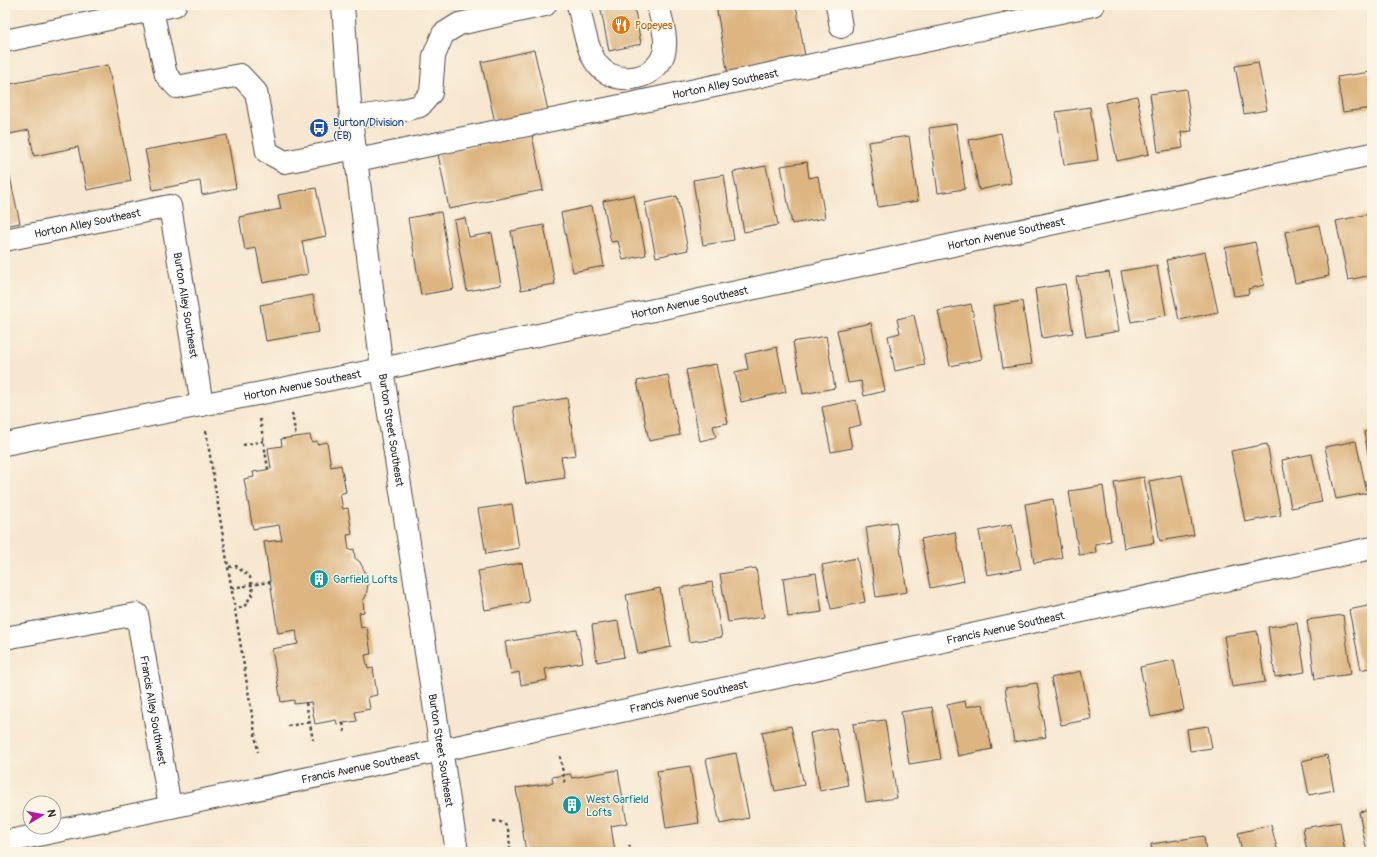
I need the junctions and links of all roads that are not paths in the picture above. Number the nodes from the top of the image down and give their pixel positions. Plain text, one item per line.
1 (175, 5) edge
2 (343, 5) edge
3 (545, 5) edge
4 (578, 5) edge
5 (658, 5) edge
6 (837, 5) edge
7 (1093, 5) edge
8 (152, 10) junction
9 (841, 27) dead end
10 (5, 41) edge
11 (352, 118) junction
12 (356, 154) junction
13 (1372, 154) edge
14 (170, 206) joint
15 (5, 240) edge
16 (382, 369) junction
17 (202, 405) junction
18 (5, 444) edge
19 (1372, 548) edge
20 (5, 638) edge
21 (442, 750) junction
22 (170, 807) junction
23 (5, 842) edge
24 (457, 852) edge

1 - 8 street
2 - 11 street, Burton Street Southeast
3 - 11 street
4 - 5 street
6 - 9 street
7 - 12 street, Horton Alley Southeast
8 - 10 street
8 - 12 street, Horton Alley Southeast
11 - 12 street, Burton Street Southeast
12 - 16 street, Burton Street Southeast
13 - 16 street, Horton Avenue Southeast
14 - 15 street, Horton Alley Southeast
14 - 17 street, Burton Alley Southeast
16 - 17 street, Horton Avenue Southeast
16 - 21 street, Burton Street Southeast
17 - 18 street, Horton Avenue Southeast
19 - 21 street, Francis Avenue Southeast
20 - 22 street, Francis Alley Southwest
21 - 22 street, Francis Avenue Southeast
21 - 24 street, Burton Street Southeast
22 - 23 street, Francis Avenue Southeast

